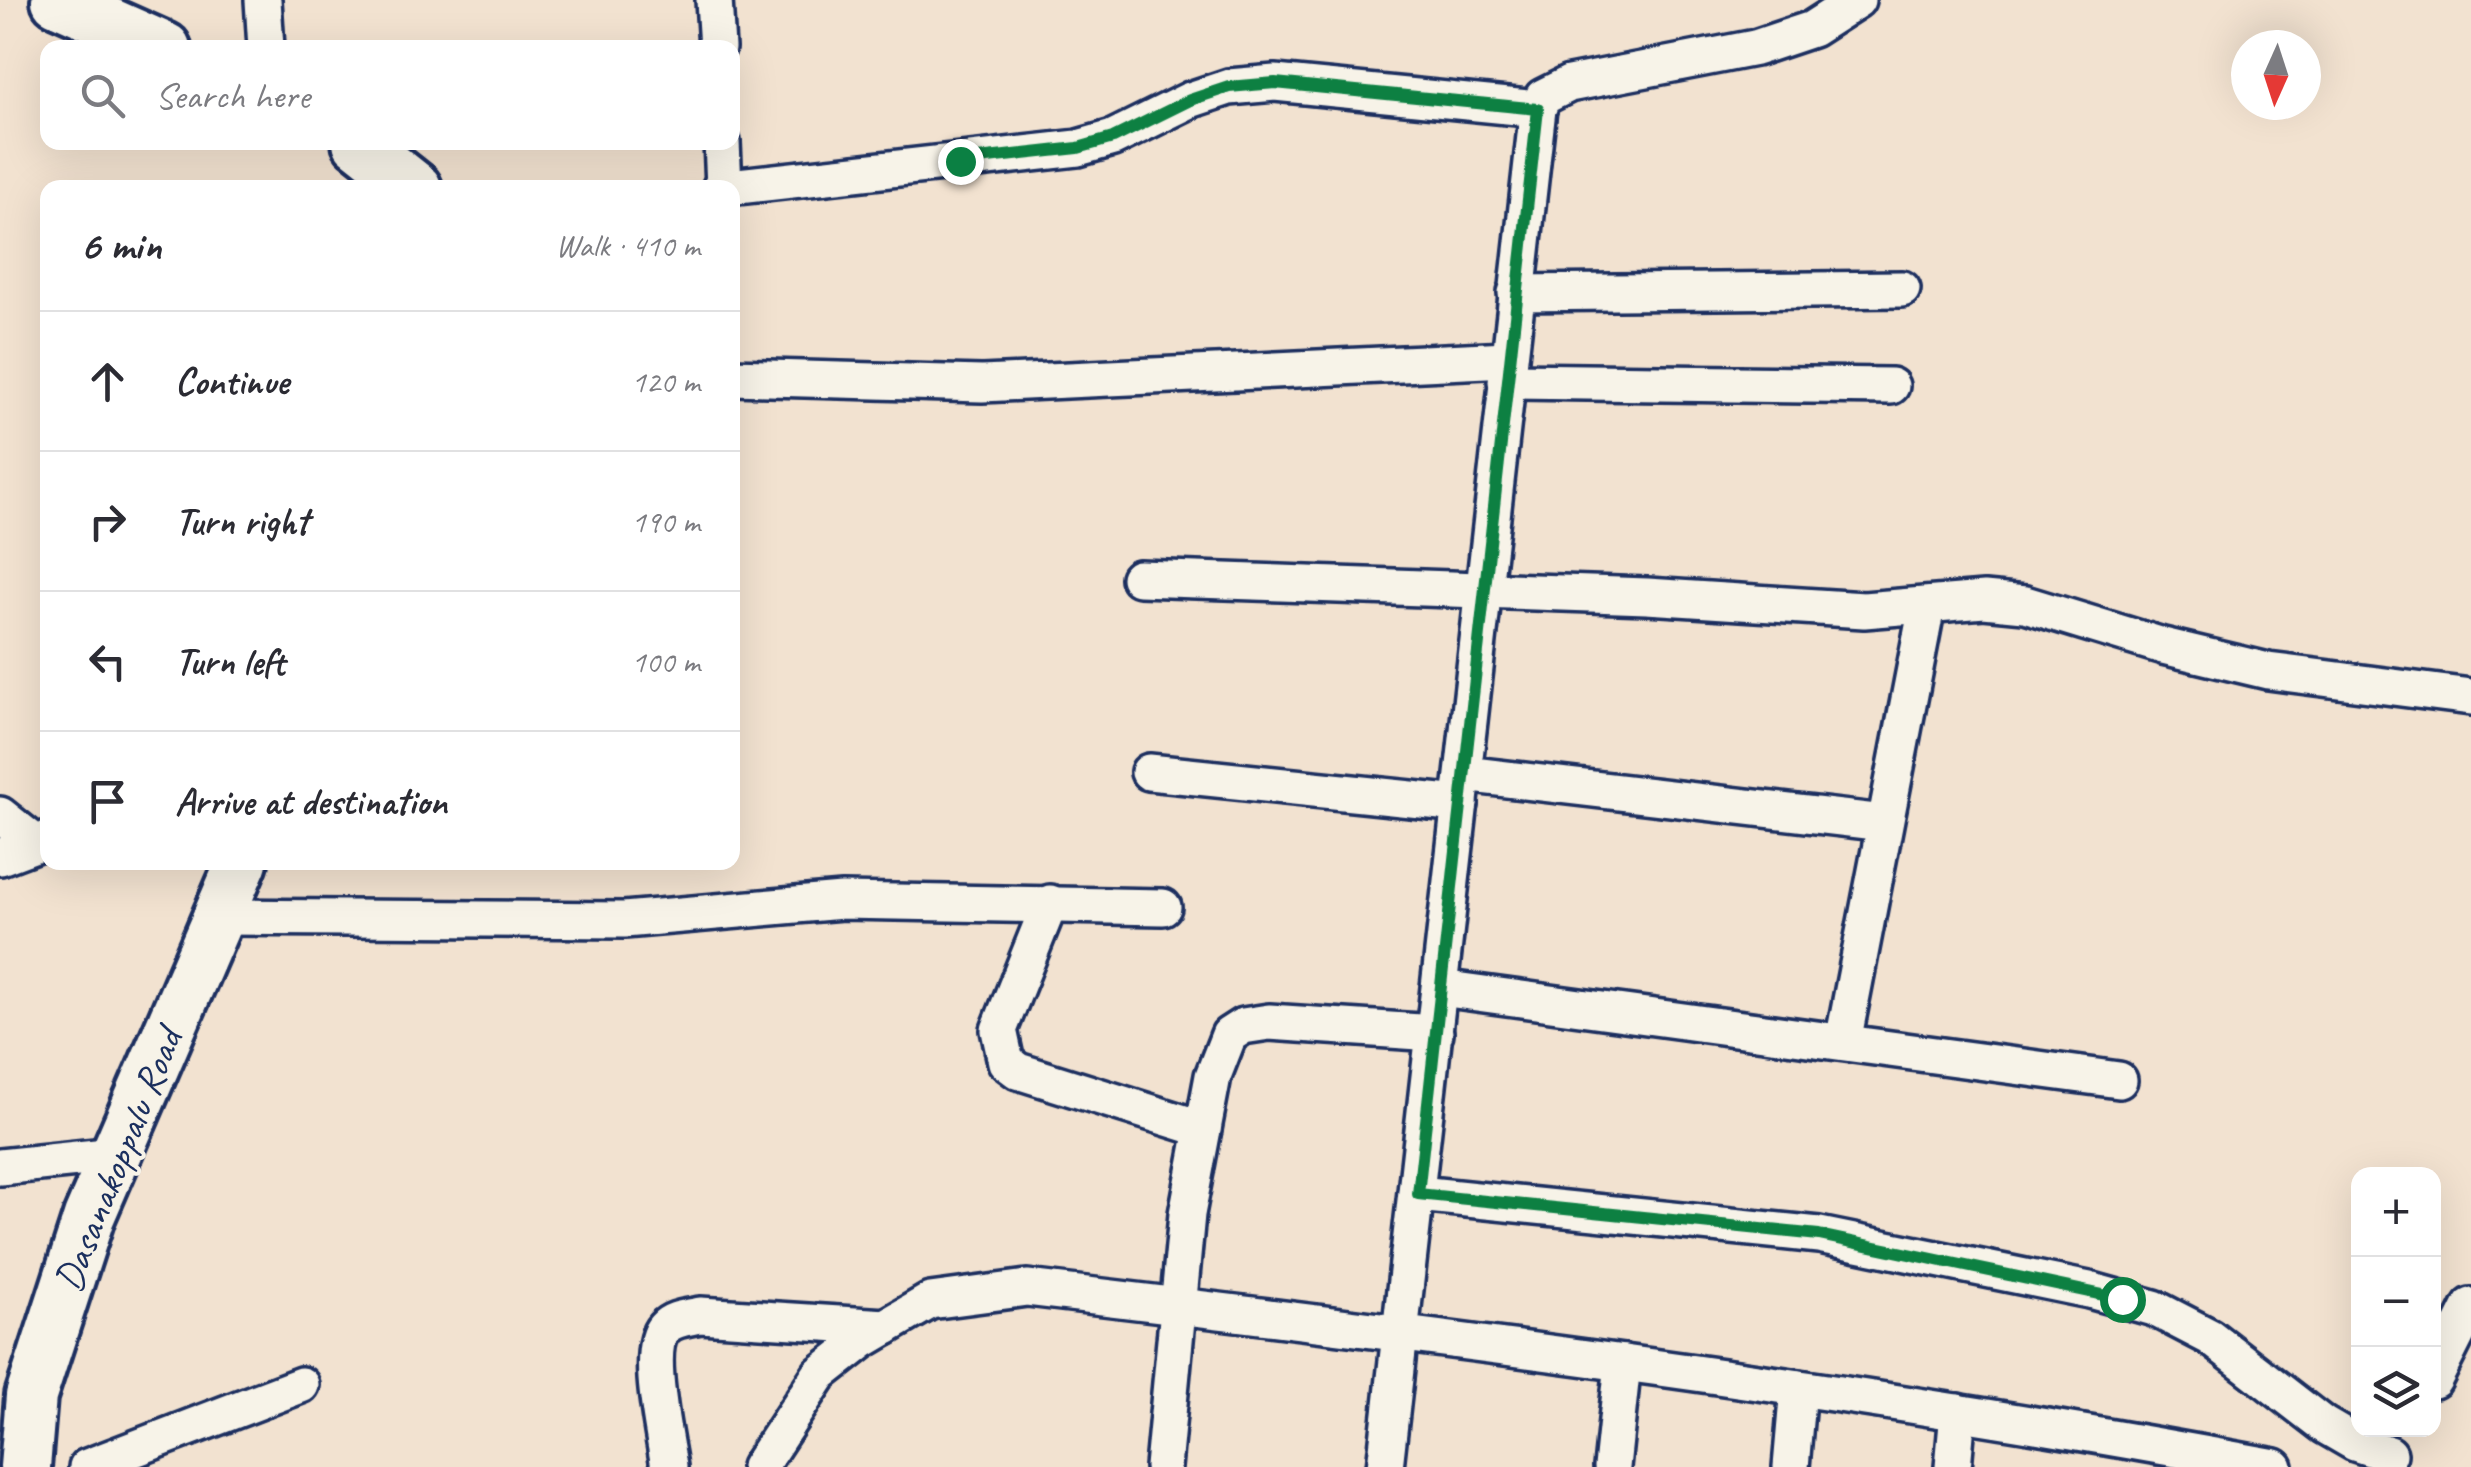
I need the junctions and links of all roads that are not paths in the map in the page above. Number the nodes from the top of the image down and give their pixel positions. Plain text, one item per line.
1 (57, 0) edge
2 (263, 0) edge
3 (714, 0) edge
4 (1858, 0) edge
5 (147, 40) edge
6 (266, 40) edge
7 (716, 40) edge
8 (1538, 109) junction
9 (368, 150) edge
10 (722, 150) edge
11 (406, 180) edge
12 (722, 180) edge
13 (740, 185) edge
14 (1902, 289) dead end
15 (1516, 293) junction
16 (1507, 370) junction
17 (740, 377) edge
18 (1892, 386) dead end
19 (1139, 578) dead end
20 (1486, 591) junction
21 (1927, 606) junction
22 (2471, 697) edge
23 (1149, 772) dead end
24 (1462, 789) junction
25 (0, 815) edge
26 (1884, 822) junction
27 (40, 840) edge
28 (40, 841) edge
29 (0, 857) edge
30 (238, 870) edge
31 (1050, 903) junction
32 (1163, 907) dead end
33 (217, 917) junction
34 (1440, 988) junction
35 (1435, 1033) junction
36 (1843, 1042) junction
37 (2119, 1080) dead end
38 (1204, 1129) junction
39 (116, 1155) junction
40 (0, 1167) edge
41 (1418, 1194) junction
42 (1178, 1306) junction
43 (2471, 1306) edge
44 (886, 1327) junction
45 (1403, 1335) junction
46 (1623, 1363) junction
47 (2441, 1366) edge
48 (301, 1385) dead end
49 (1798, 1388) junction
50 (1958, 1412) junction
51 (2393, 1450) edge
52 (25, 1467) edge
53 (88, 1467) edge
54 (668, 1467) edge
55 (759, 1467) edge
56 (1163, 1467) edge
57 (1385, 1467) edge
58 (1612, 1467) edge
59 (1791, 1467) edge
60 (1953, 1467) edge
61 (2275, 1467) edge

1 - 5 street
2 - 6 street
3 - 7 street
4 - 8 street
8 - 13 street
8 - 15 street
9 - 11 street
10 - 12 street
14 - 15 street
15 - 16 street
16 - 17 street
16 - 18 street
16 - 20 street
19 - 20 street
20 - 21 street
20 - 24 street
21 - 22 street
21 - 26 street
23 - 24 street
24 - 26 street
24 - 34 street
25 - 27 street
26 - 36 street
28 - 29 street
30 - 33 street, Dasanakoppalu Road
31 - 32 street
31 - 33 street
31 - 38 street
33 - 39 street, Dasanakoppalu Road
34 - 35 street
34 - 36 street
35 - 38 street
35 - 41 street
36 - 37 street
38 - 42 street
39 - 40 street
39 - 52 street, Dasanakoppalu Road
41 - 45 street
41 - 51 street
42 - 44 street
42 - 45 street
42 - 56 street
43 - 47 street
44 - 54 street
44 - 55 street
45 - 46 street
45 - 57 street
46 - 49 street
46 - 58 street
48 - 53 street
49 - 50 street
49 - 59 street
50 - 60 street
50 - 61 street

